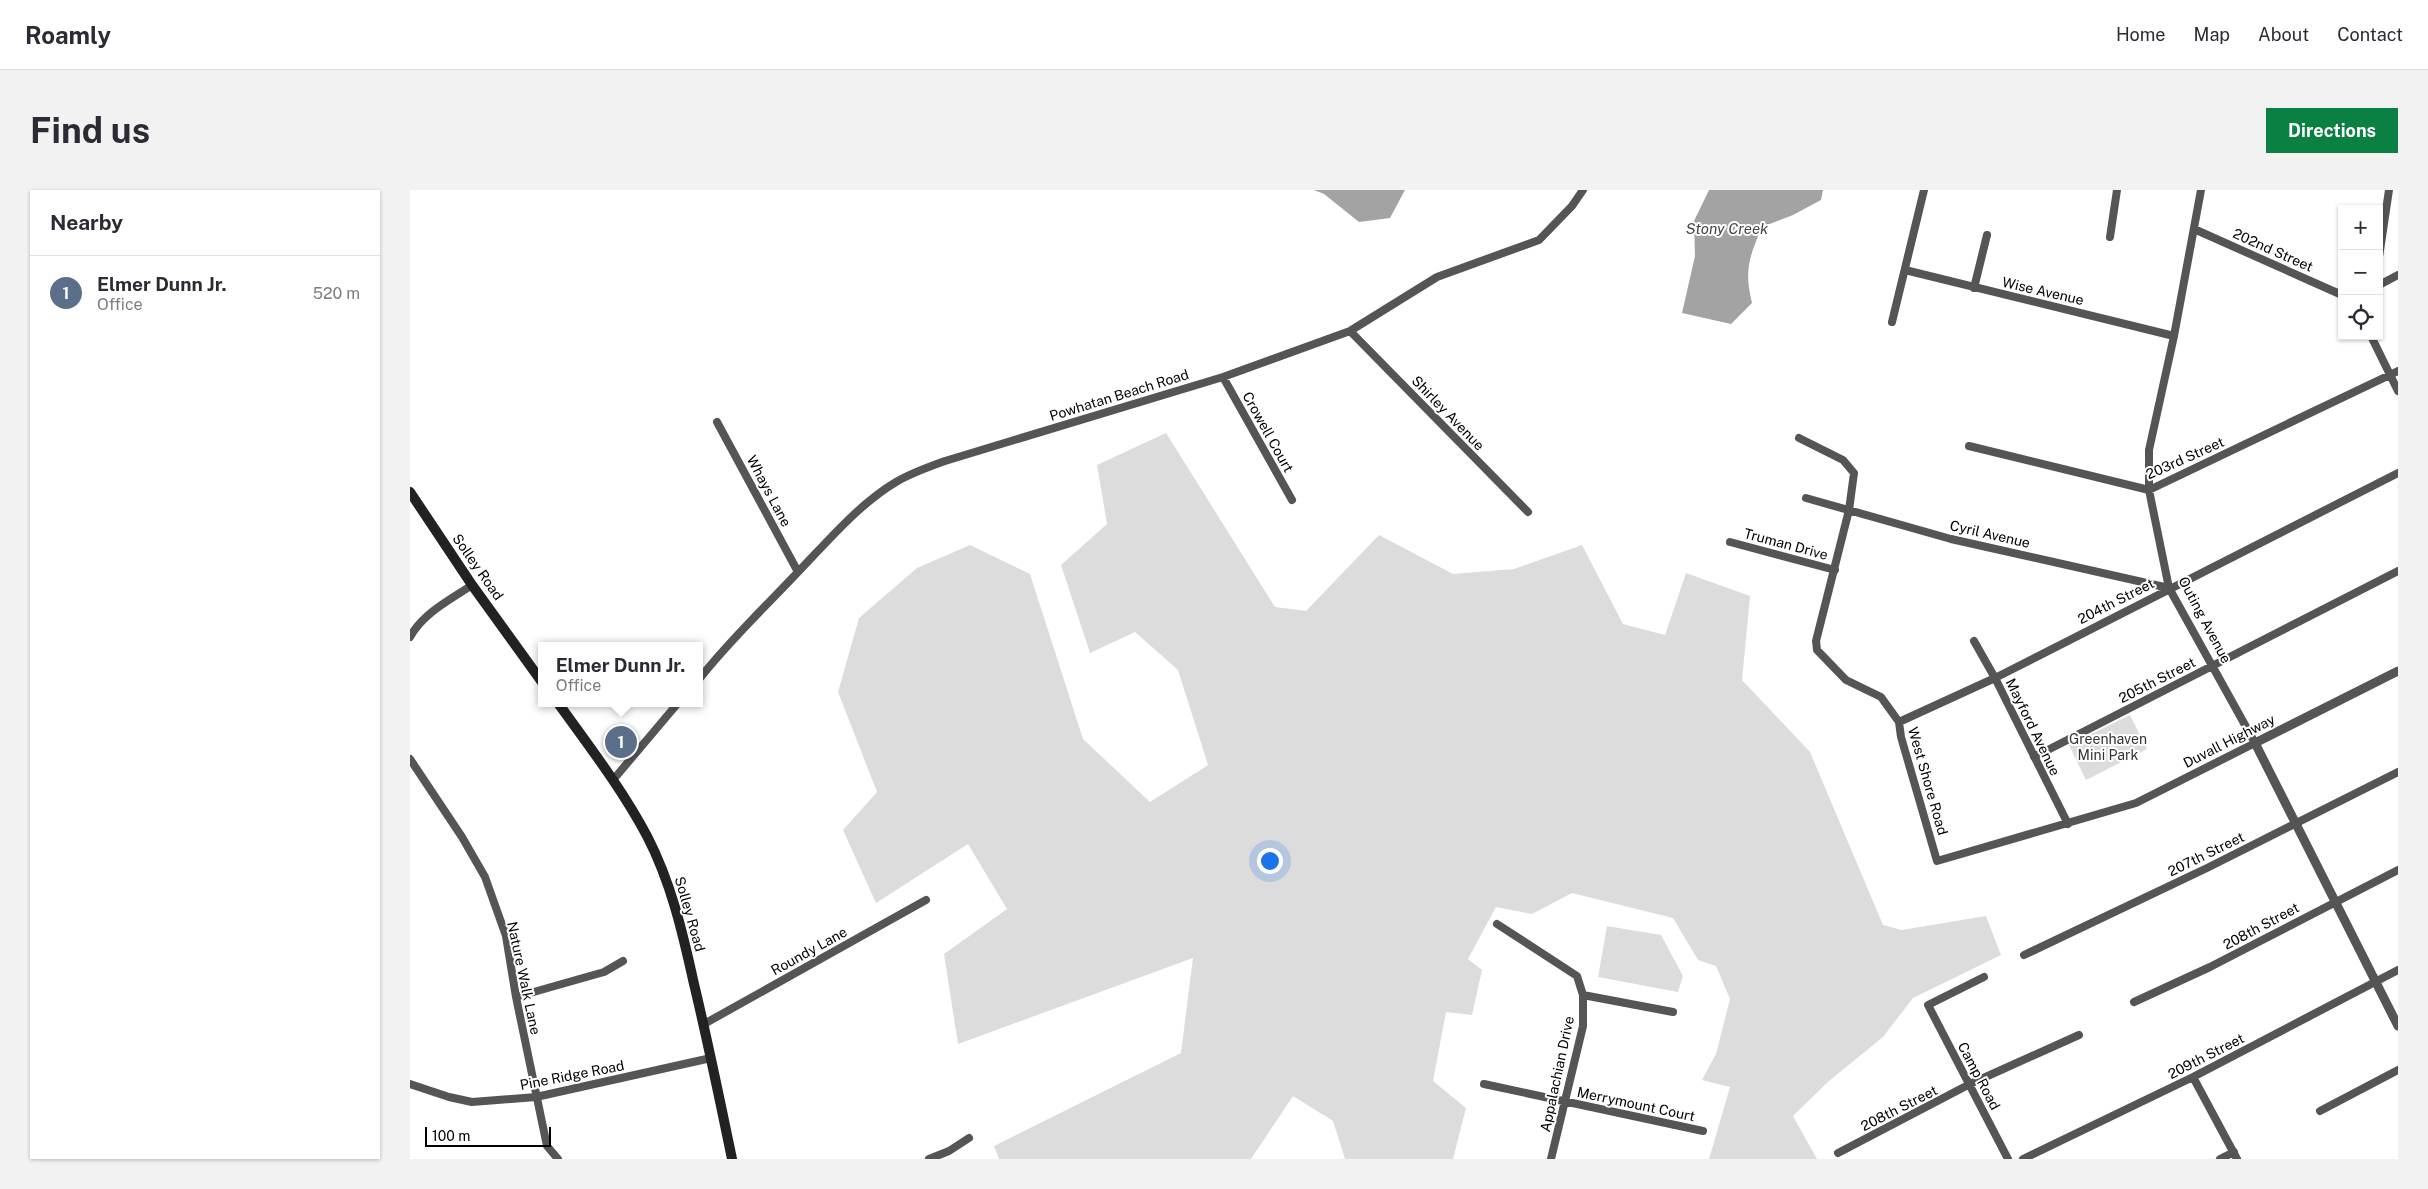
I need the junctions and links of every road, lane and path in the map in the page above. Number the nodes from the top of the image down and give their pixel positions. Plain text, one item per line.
1 (1582, 190) edge
2 (1924, 190) edge
3 (2117, 190) edge
4 (2201, 190) edge
5 (2389, 190) edge
6 (2194, 229) junction
7 (1987, 235) dead end
8 (2110, 237) dead end
9 (2380, 250) edge
10 (1905, 270) junction
11 (2398, 275) edge
12 (2383, 283) edge
13 (1974, 288) junction
14 (2338, 293) edge
15 (1892, 322) dead end
16 (1350, 331) junction
17 (2174, 336) junction
18 (2373, 340) edge
19 (2398, 371) edge
20 (2390, 375) junction
21 (1223, 377) junction
22 (2398, 391) edge
23 (718, 422) dead end
24 (1799, 438) dead end
25 (1968, 446) dead end
26 (2398, 473) edge
27 (2149, 490) junction
28 (410, 492) edge
29 (1806, 498) dead end
30 (1292, 500) dead end
31 (1849, 510) junction
32 (1528, 512) dead end
33 (1730, 542) dead end
34 (1835, 570) junction
35 (798, 572) junction
36 (2398, 572) edge
37 (472, 585) junction
38 (2170, 588) junction
39 (410, 637) edge
40 (1974, 642) dead end
41 (2214, 665) junction
42 (2398, 671) edge
43 (703, 674) edge
44 (538, 676) edge
45 (1995, 678) junction
46 (561, 707) edge
47 (675, 707) edge
48 (1899, 722) junction
49 (2255, 743) junction
50 (2034, 757) junction
51 (410, 760) edge
52 (2398, 772) edge
53 (613, 780) junction
54 (2295, 822) junction
55 (2068, 824) junction
56 (2398, 870) edge
57 (926, 900) dead end
58 (2336, 901) junction
59 (1497, 924) dead end
60 (2024, 955) dead end
61 (623, 961) dead end
62 (2398, 970) edge
63 (1984, 977) dead end
64 (2376, 981) junction
65 (1583, 994) junction
66 (516, 997) junction
67 (2134, 1002) dead end
68 (1674, 1012) dead end
69 (704, 1024) junction
70 (2398, 1026) edge
71 (2079, 1035) dead end
72 (711, 1058) junction
73 (2398, 1070) edge
74 (2193, 1077) junction
75 (410, 1084) edge
76 (1484, 1084) dead end
77 (1970, 1084) junction
78 (536, 1097) junction
79 (1564, 1102) junction
80 (2320, 1110) dead end
81 (1703, 1131) dead end
82 (969, 1138) dead end
83 (1838, 1153) dead end
84 (2235, 1155) edge
85 (558, 1159) edge
86 (732, 1159) edge
87 (929, 1159) edge
88 (1551, 1159) edge
89 (2008, 1159) edge
90 (2023, 1159) edge
91 (2220, 1159) edge

1 - 16 street, Powhatan Beach Road
2 - 10 street
3 - 8 street
4 - 6 street, Outing Avenue
5 - 9 street
6 - 14 street, 202nd Street
6 - 17 street, Outing Avenue
7 - 13 street
10 - 13 street, Wise Avenue
10 - 15 street
11 - 12 street
13 - 17 street, Wise Avenue
16 - 21 street, Powhatan Beach Road
16 - 32 street, Shirley Avenue
17 - 27 street, Outing Avenue
18 - 20 street
19 - 20 street, 203rd Street
20 - 22 street
20 - 27 street, 203rd Street
21 - 30 street, Crowell Court
21 - 35 street, Powhatan Beach Road
23 - 35 street, Whays Lane
24 - 31 street, West Shore Road
25 - 27 street, 203rd Street
26 - 38 street, 204th Street
27 - 38 street, Outing Avenue
28 - 37 main road, Solley Road
29 - 31 street, Cyril Avenue
31 - 34 street, West Shore Road
31 - 38 street, Cyril Avenue
33 - 34 street, Truman Drive
34 - 48 street, West Shore Road
35 - 43 street, Powhatan Beach Road
36 - 41 street, 205th Street
37 - 39 street
37 - 44 main road, Solley Road
38 - 41 street, Outing Avenue
38 - 45 street, 204th Street
40 - 45 street, Mayford Avenue
41 - 49 street, Outing Avenue
41 - 50 street, 205th Street
42 - 49 street, Duvall Highway
45 - 48 street, 204th Street
45 - 50 street, Mayford Avenue
46 - 53 main road, Solley Road
47 - 53 street
48 - 55 street, West Shore Road
49 - 54 street, Outing Avenue
49 - 55 street, Duvall Highway
50 - 55 street, Mayford Avenue
51 - 66 street, Nature Walk Lane
52 - 54 street, 207th Street
53 - 69 main road, Solley Road
54 - 58 street, Outing Avenue
54 - 60 street, 207th Street
56 - 58 street, 208th Street
57 - 69 street, Roundy Lane
58 - 64 street, Outing Avenue
58 - 67 street, 208th Street
59 - 65 street
61 - 66 street
62 - 64 street, 209th Street
63 - 77 street, Camp Road
64 - 70 street, Outing Avenue
64 - 74 street, 209th Street
65 - 68 street
65 - 79 street, Appalachian Drive
66 - 78 street, Nature Walk Lane
69 - 72 main road, Solley Road
71 - 77 street, 208th Street
72 - 78 street, Pine Ridge Road
72 - 86 main road, Solley Road
73 - 80 street
74 - 84 street
74 - 90 street, 209th Street
75 - 78 street, Pine Ridge Road
76 - 79 street, Merrymount Court
77 - 83 street, 208th Street
77 - 89 street, Camp Road
78 - 85 street, Nature Walk Lane
79 - 81 street, Merrymount Court
79 - 88 street, Appalachian Drive
82 - 87 street
84 - 91 street

